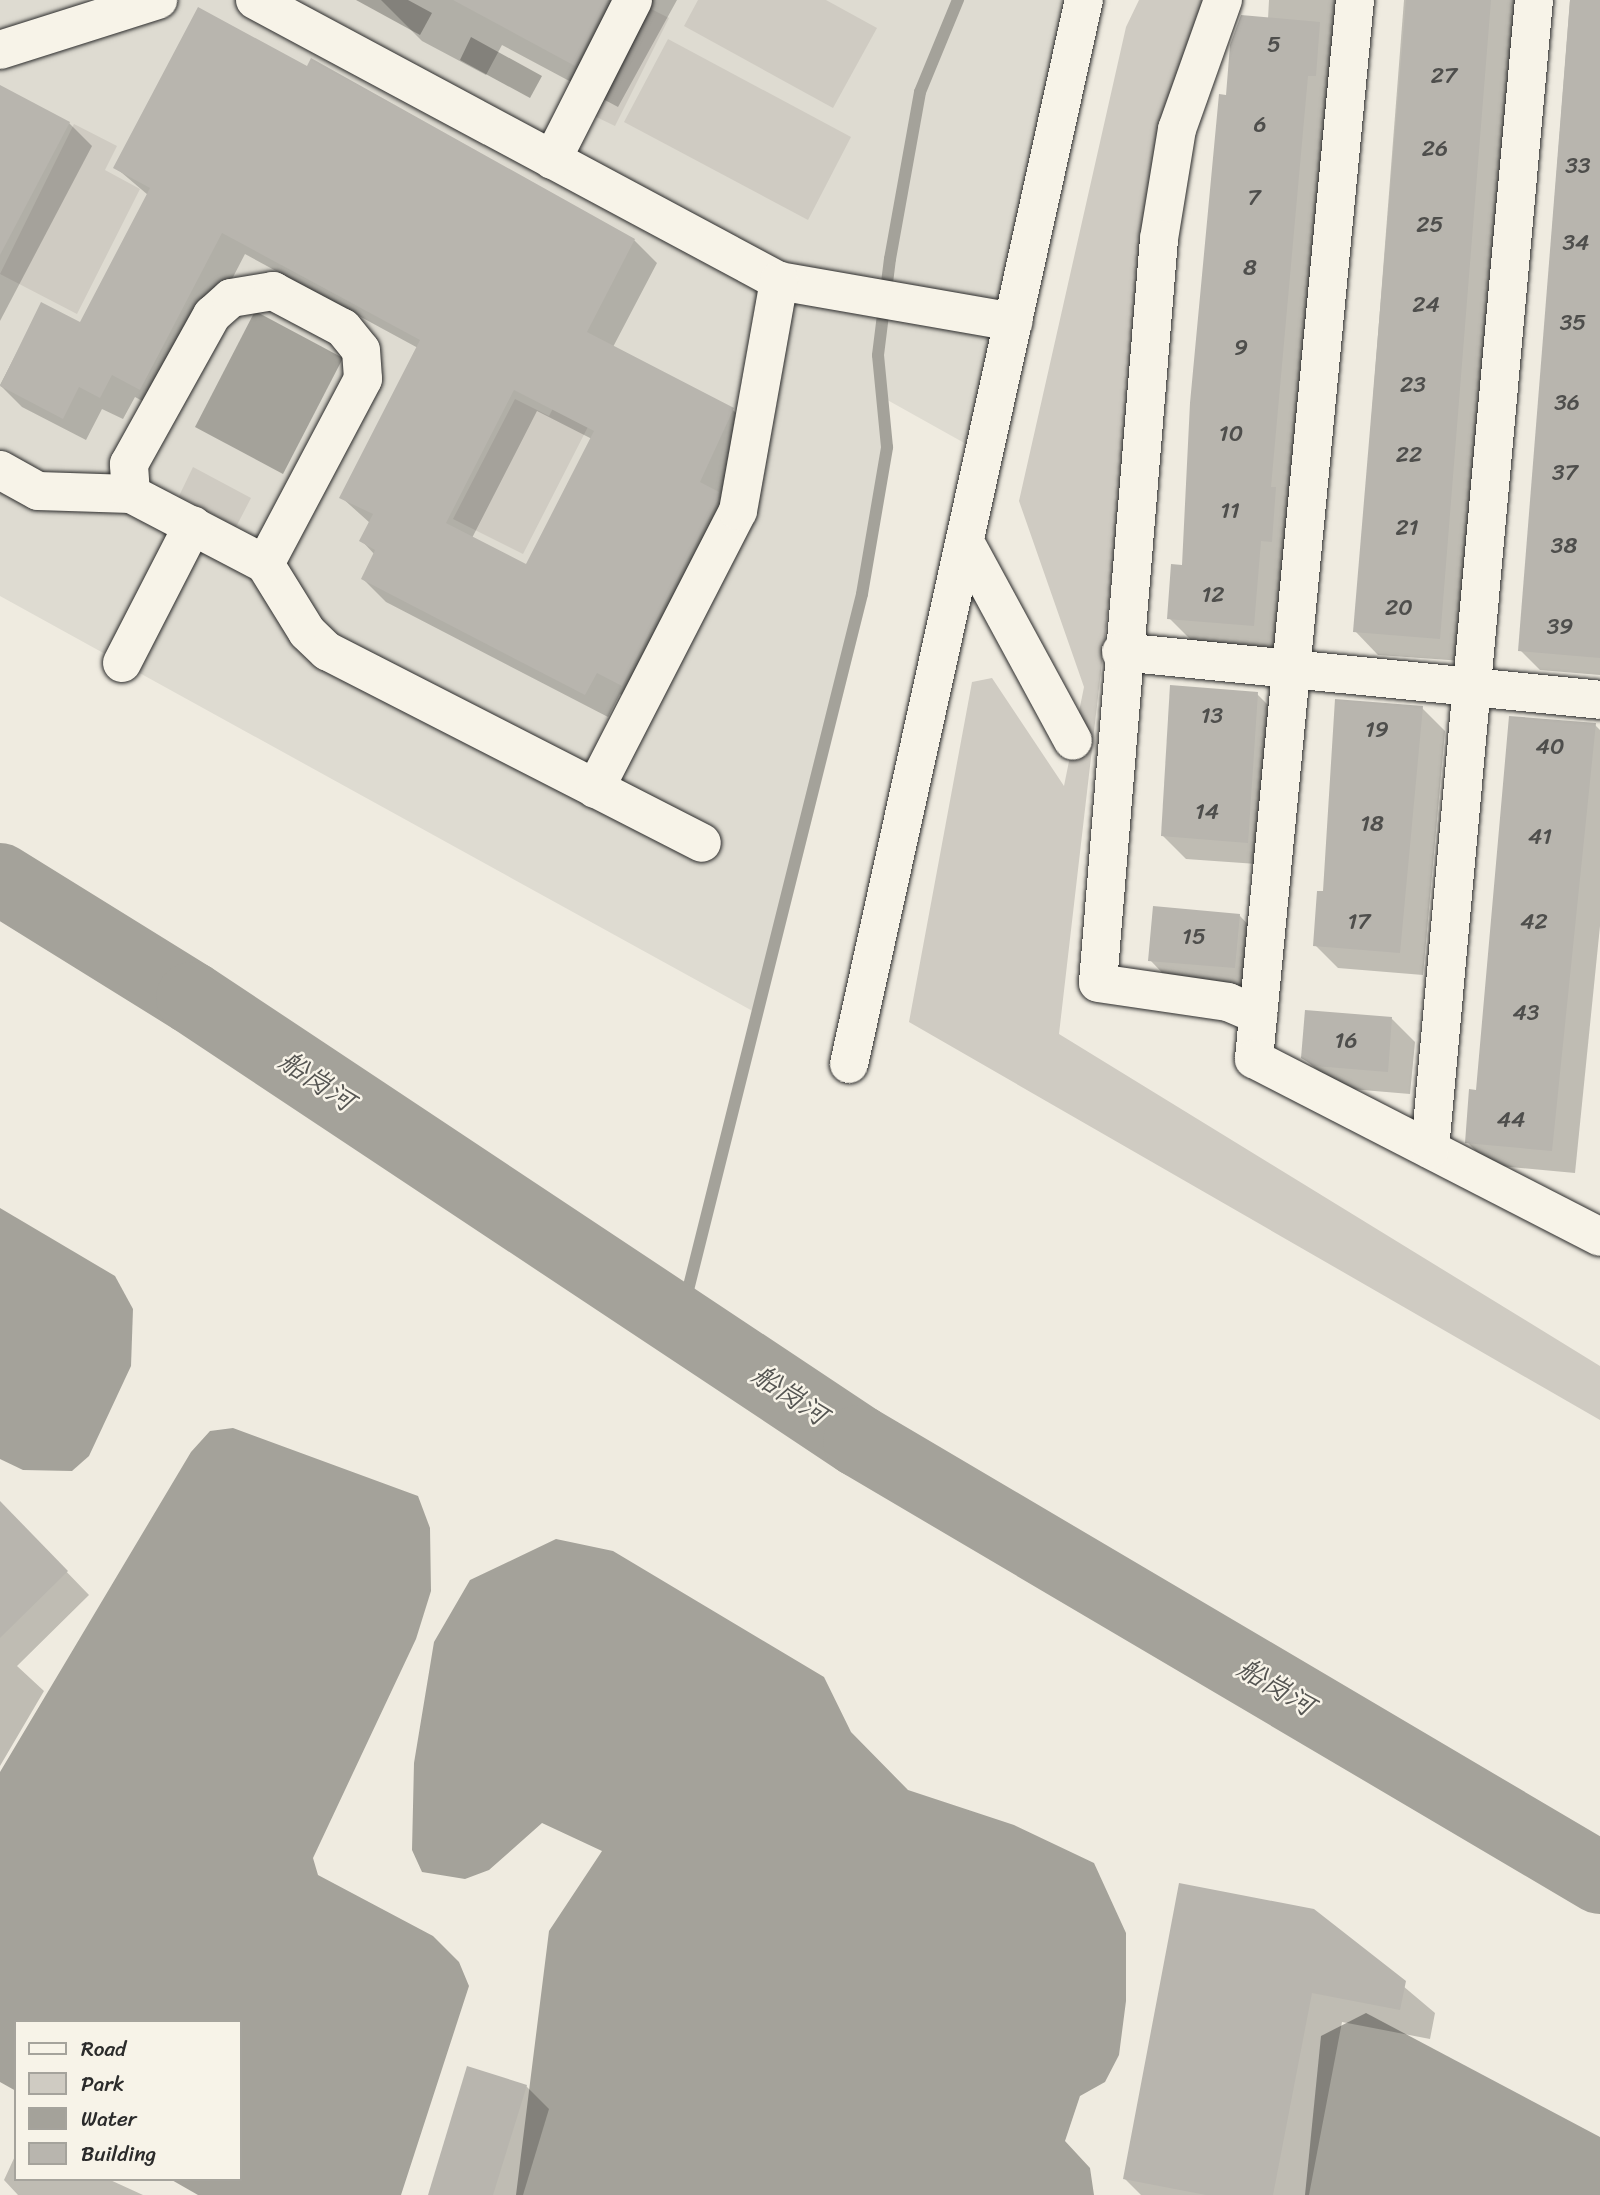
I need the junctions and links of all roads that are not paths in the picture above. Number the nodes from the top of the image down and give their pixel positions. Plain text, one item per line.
1 (158, 0) edge
2 (255, 0) edge
3 (633, 0) edge
4 (1084, 0) edge
5 (1223, 0) edge
6 (1355, 0) edge
7 (1534, 0) edge
8 (0, 50) edge
9 (552, 160) junction
10 (779, 281) junction
11 (1013, 322) junction
12 (0, 470) edge
13 (131, 494) junction
14 (193, 525) junction
15 (965, 542) junction
16 (265, 564) junction
17 (1121, 652) junction
18 (122, 663) dead end
19 (1291, 670) junction
20 (1472, 687) junction
21 (1600, 700) edge
22 (1073, 741) dead end
23 (596, 789) junction
24 (702, 843) dead end
25 (1258, 1015) junction
26 (849, 1064) dead end
27 (1430, 1149) junction
28 (1600, 1237) edge

1 - 8 street
2 - 9 street
3 - 9 street
4 - 11 street
5 - 17 street
6 - 19 street
7 - 20 street
9 - 10 street
10 - 11 street
10 - 23 street
11 - 15 street
12 - 13 street
13 - 14 street
13 - 16 street
14 - 16 street
14 - 18 street
15 - 22 street
15 - 26 street
16 - 23 street
17 - 19 street
17 - 25 street
19 - 20 street
19 - 25 street
20 - 21 street
20 - 27 street
23 - 24 street
25 - 27 street
27 - 28 street

